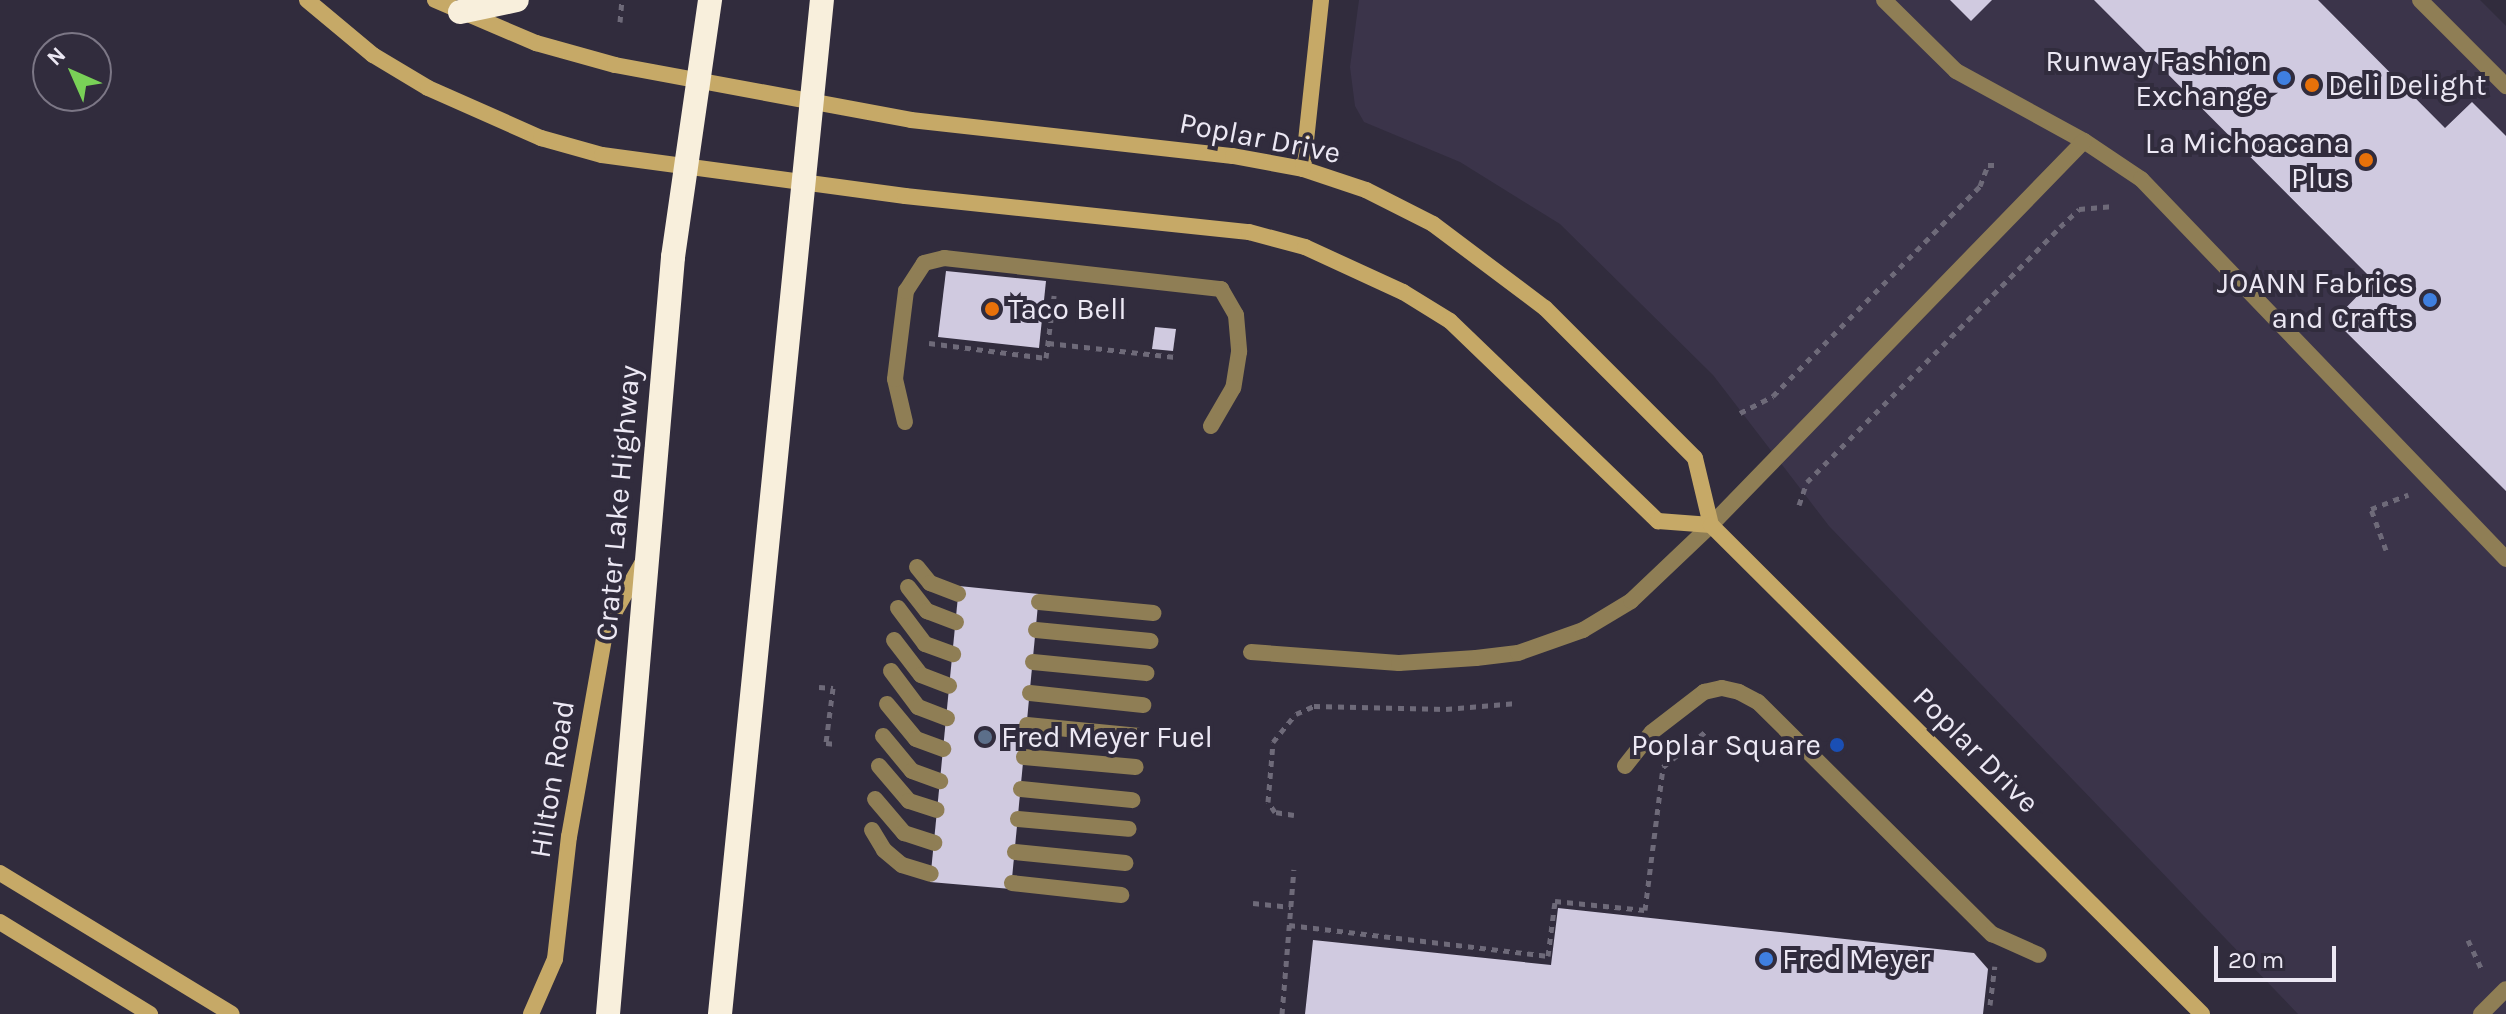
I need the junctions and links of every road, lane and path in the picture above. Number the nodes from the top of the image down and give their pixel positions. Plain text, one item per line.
1 (307, 0) edge
2 (435, 0) edge
3 (517, 0) edge
4 (622, 0) edge
5 (710, 0) edge
6 (822, 0) edge
7 (1321, 0) edge
8 (1884, 0) edge
9 (2420, 0) edge
10 (460, 12) junction
11 (620, 22) dead end
12 (698, 81) junction
13 (2506, 86) edge
14 (811, 102) junction
15 (2084, 141) junction
16 (1994, 165) dead end
17 (685, 166) junction
18 (1303, 169) junction
19 (804, 182) junction
20 (2111, 206) dead end
21 (1057, 269) junction
22 (930, 332) dead end
23 (1048, 343) junction
24 (1175, 357) dead end
25 (1740, 413) dead end
26 (905, 422) dead end
27 (1211, 426) dead end
28 (2409, 495) dead end
29 (1799, 505) dead end
30 (1711, 525) junction
31 (2386, 550) dead end
32 (645, 559) junction
33 (2506, 559) edge
34 (917, 567) dead end
35 (908, 587) dead end
36 (958, 594) dead end
37 (1039, 602) dead end
38 (898, 608) dead end
39 (1153, 613) dead end
40 (956, 622) dead end
41 (1036, 630) dead end
42 (894, 640) dead end
43 (1150, 641) dead end
44 (1251, 652) dead end
45 (953, 654) dead end
46 (1033, 662) dead end
47 (891, 671) dead end
48 (1146, 673) dead end
49 (949, 686) dead end
50 (819, 687) dead end
51 (1030, 693) dead end
52 (1517, 703) dead end
53 (887, 704) dead end
54 (1143, 705) dead end
55 (947, 718) dead end
56 (1718, 721) dead end
57 (1027, 725) dead end
58 (883, 736) dead end
59 (1139, 736) dead end
60 (836, 744) dead end
61 (943, 749) dead end
62 (1024, 757) dead end
63 (879, 766) dead end
64 (1625, 766) dead end
65 (1136, 767) dead end
66 (940, 781) dead end
67 (1021, 789) dead end
68 (875, 799) dead end
69 (1132, 800) dead end
70 (937, 810) dead end
71 (1294, 815) dead end
72 (1018, 819) dead end
73 (1129, 829) dead end
74 (872, 830) dead end
75 (934, 843) dead end
76 (1015, 852) dead end
77 (1125, 863) dead end
78 (1294, 869) dead end
79 (0, 873) edge
80 (931, 874) dead end
81 (1012, 883) dead end
82 (1121, 895) dead end
83 (1253, 903) dead end
84 (1291, 907) junction
85 (0, 922) edge
86 (1289, 925) junction
87 (2468, 940) dead end
88 (1984, 954) dead end
89 (2039, 955) dead end
90 (2484, 976) dead end
91 (2506, 989) edge
92 (1990, 1005) dead end
93 (150, 1014) edge
94 (232, 1014) edge
95 (531, 1014) edge
96 (608, 1014) edge
97 (720, 1014) edge
98 (1282, 1014) edge
99 (2202, 1014) edge
100 (2481, 1014) edge

1 - 17 main road
2 - 10 main road, Poplar Drive
3 - 10 highway
4 - 11 path
5 - 12 highway, Crater Lake Highway
6 - 14 highway
7 - 18 main road
8 - 15 lane
9 - 13 lane
10 - 12 main road, Poplar Drive
12 - 14 main road, Poplar Drive
12 - 17 highway, Crater Lake Highway
14 - 18 main road, Poplar Drive
14 - 19 highway
15 - 30 lane
15 - 33 lane
16 - 25 path
17 - 19 main road
17 - 32 highway, Crater Lake Highway
18 - 30 main road, Poplar Drive
19 - 30 main road
19 - 97 highway
20 - 29 path
21 - 23 path
21 - 26 lane
21 - 27 lane
22 - 23 path
23 - 24 path
28 - 31 path
30 - 44 lane
30 - 99 main road, Poplar Drive
32 - 95 main road, Hilton Road
32 - 96 highway, Crater Lake Highway
34 - 36 lane
35 - 40 lane
37 - 39 lane
38 - 45 lane
41 - 43 lane
42 - 49 lane
46 - 48 lane
47 - 55 lane
50 - 60 path
51 - 54 lane
52 - 71 path
53 - 61 lane
56 - 86 path
57 - 59 lane
58 - 66 lane
62 - 65 lane
63 - 70 lane
64 - 89 lane
67 - 69 lane
68 - 75 lane
72 - 73 lane
74 - 80 lane
76 - 77 lane
78 - 84 path
79 - 94 main road
81 - 82 lane
83 - 84 path
84 - 86 path
85 - 93 main road
86 - 98 path
87 - 90 path
88 - 92 path
91 - 100 lane

